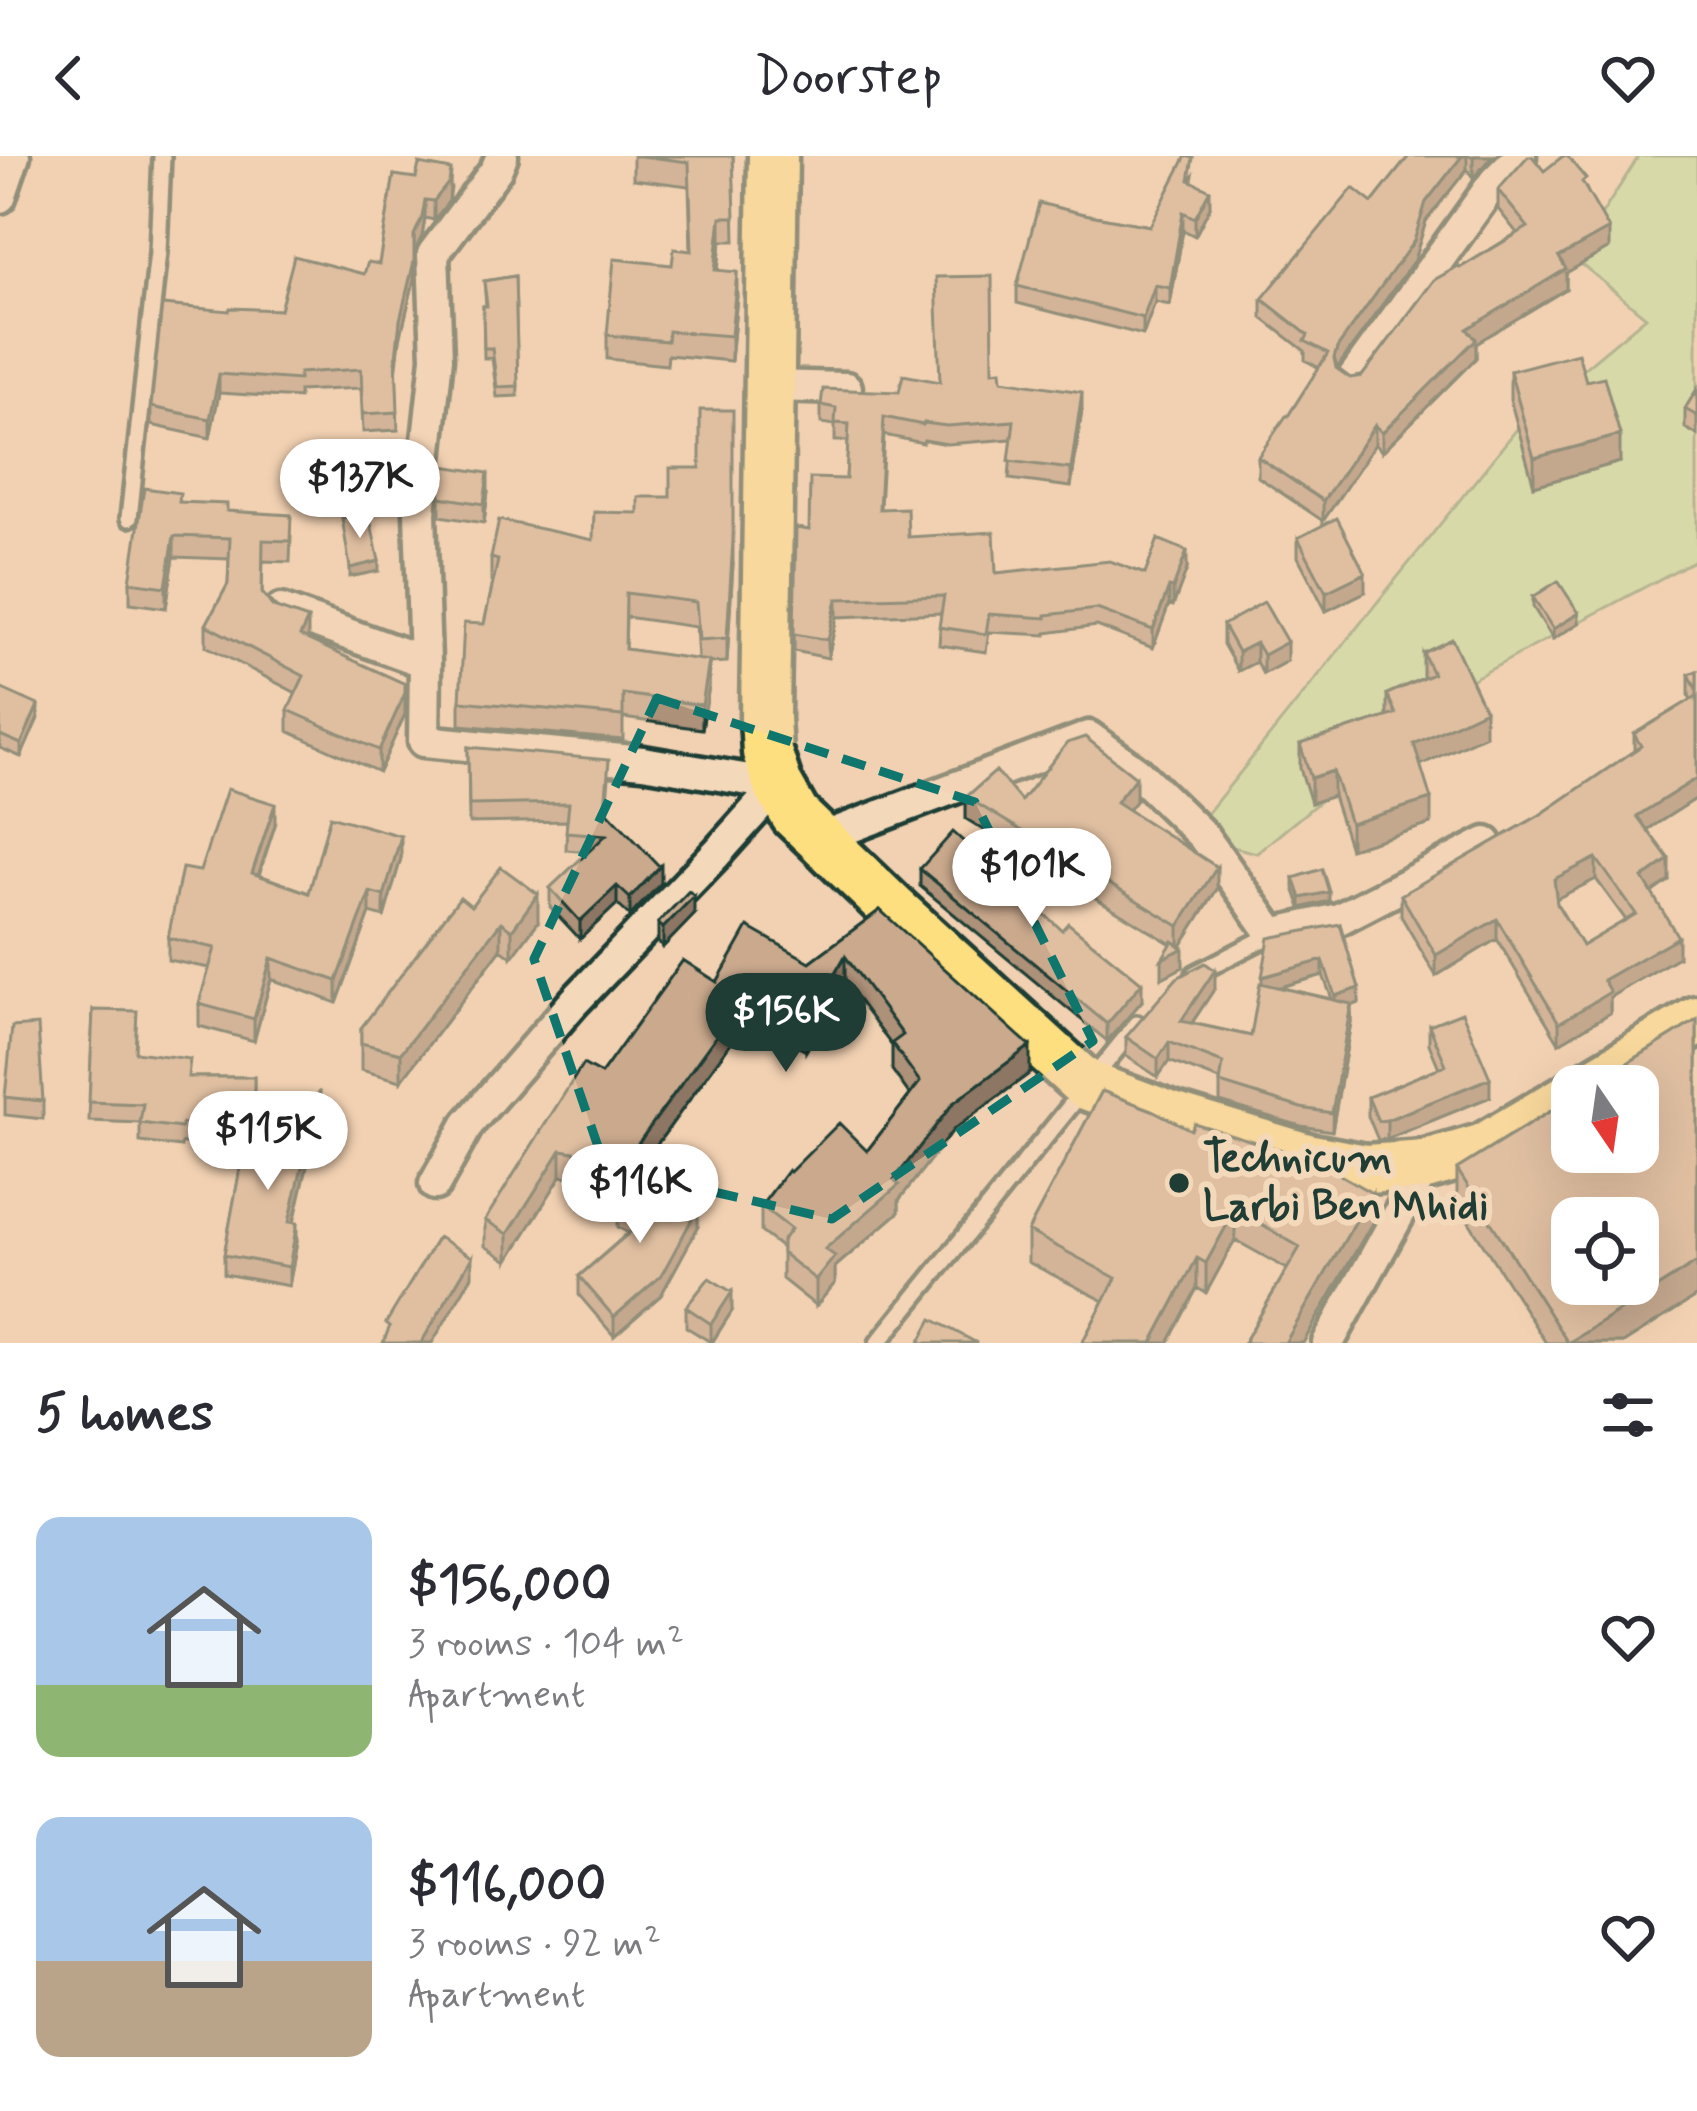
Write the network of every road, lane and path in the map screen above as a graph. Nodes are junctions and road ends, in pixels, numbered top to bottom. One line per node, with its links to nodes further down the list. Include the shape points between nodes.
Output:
1 (14, 156): 6 (street)
2 (162, 156): 10 (lane)
3 (502, 156): 12 (street, via 433,254 437,358 420,513)
4 (773, 156): 8 (main road)
5 (1520, 156): 7 (street)
6 (0, 197)
7 (1353, 378)
8 (770, 386): 9 (street); 13 (main road, via 764,718)
9 (846, 388)
10 (129, 518)
11 (281, 610): 12 (street)
12 (425, 662): 13 (street, via 424,741 643,762)
13 (778, 785): 14 (main road); 24 (street, via 468,1124)
14 (819, 839): 16 (street, via 1089,736 1203,836); 21 (main road)
15 (1486, 843): 16 (street, via 1339,919)
16 (1273, 934): 17 (lane)
17 (1190, 977)
18 (1155, 1004): 21 (lane)
19 (1697, 1021): 20 (main road)
20 (1623, 1065)
21 (1086, 1085): 23 (main road, via 1307,1158 1366,1168); 25 (lane)
22 (1551, 1108): 23 (main road, via 1484,1148)
23 (1426, 1165): 26 (street)
24 (435, 1184)
25 (878, 1343)
26 (1328, 1343)

